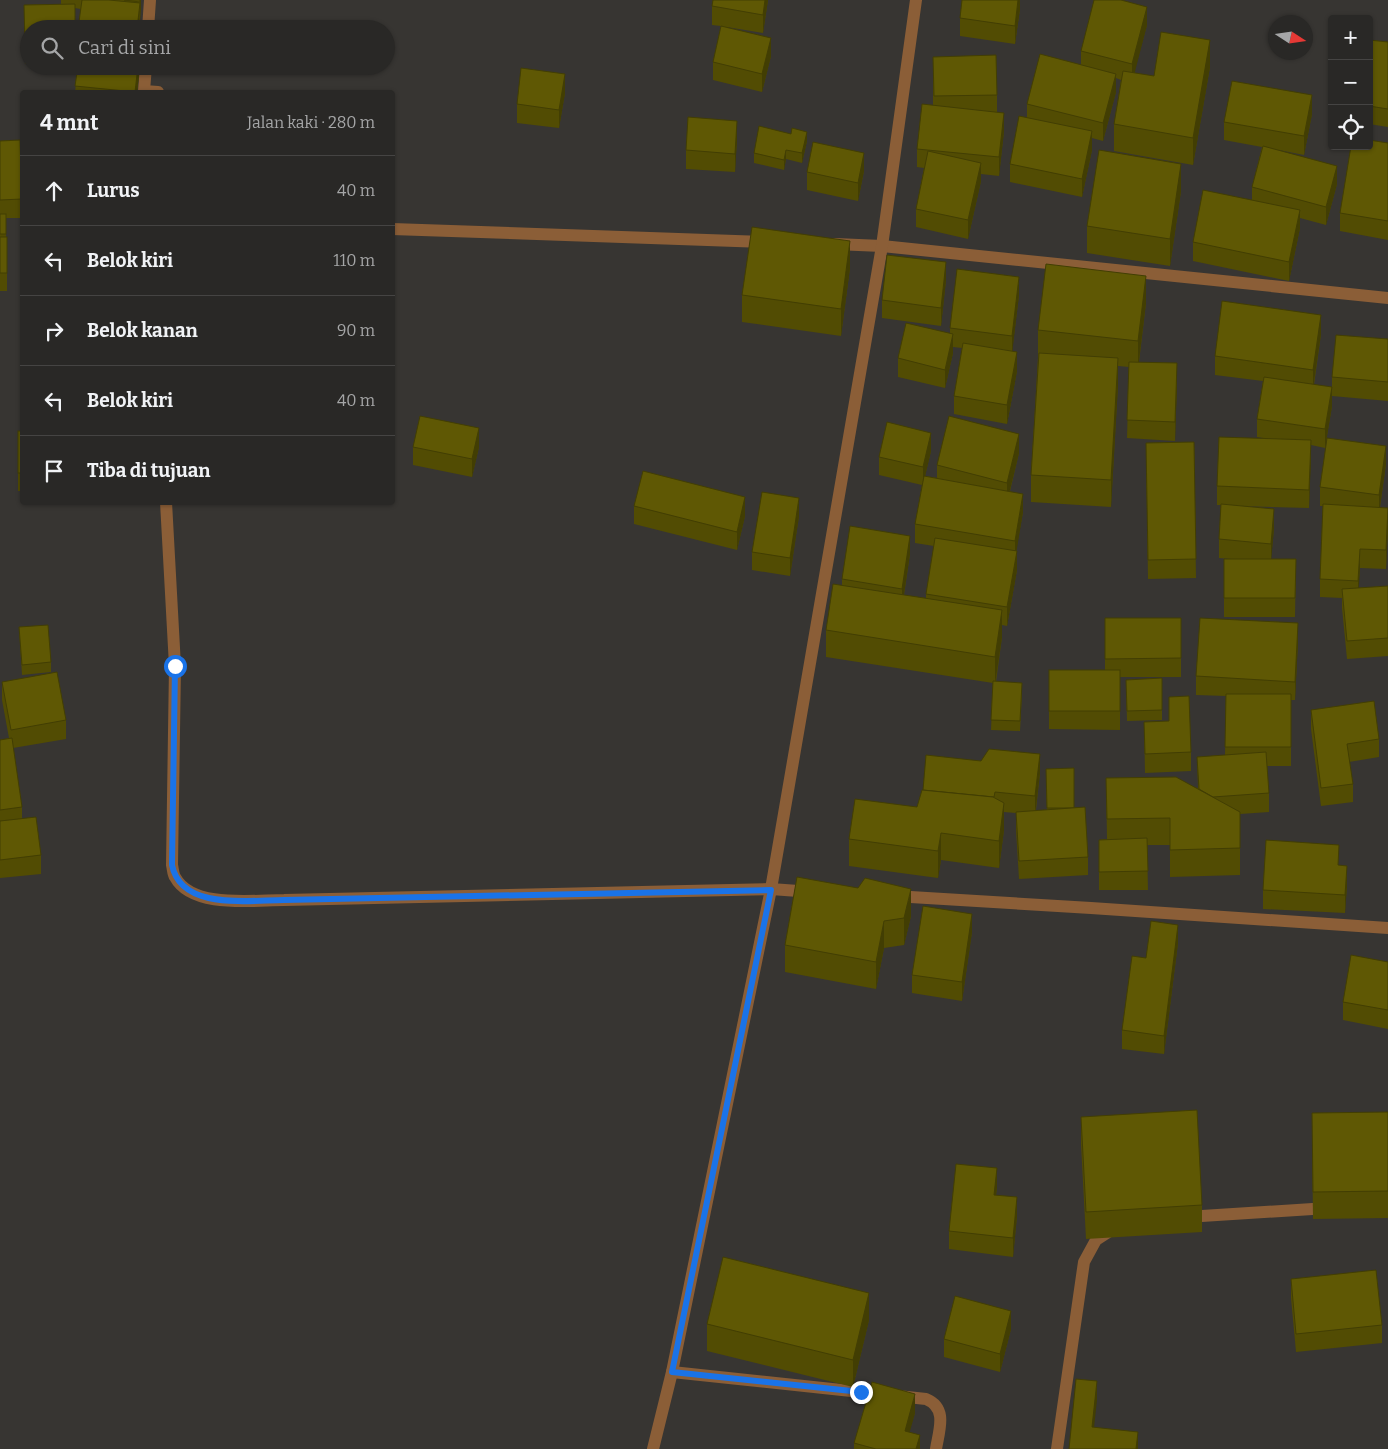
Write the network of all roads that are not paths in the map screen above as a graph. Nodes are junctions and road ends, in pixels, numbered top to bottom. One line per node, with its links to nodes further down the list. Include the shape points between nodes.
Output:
1 (150, 0): 3 (street)
2 (916, 0): 9 (street)
3 (149, 20)
4 (145, 75): 5 (street)
5 (144, 90)
6 (395, 229): 7 (street)
7 (782, 242)
8 (822, 244): 9 (street)
9 (882, 246): 10 (street); 12 (street)
10 (1388, 298)
11 (166, 505): 12 (street, via 175,666 172,865 174,876 196,895 216,900 284,900)
12 (771, 890): 13 (street); 19 (street)
13 (829, 893)
14 (878, 896): 15 (street)
15 (1388, 928)
16 (1338, 1208): 17 (street)
17 (1170, 1218)
18 (1122, 1226): 22 (street, via 1096,1240 1084,1262)
19 (672, 1372): 20 (street); 21 (street, via 926,1399 937,1406 940,1413)
20 (653, 1449)
21 (936, 1449)
22 (1057, 1449)

